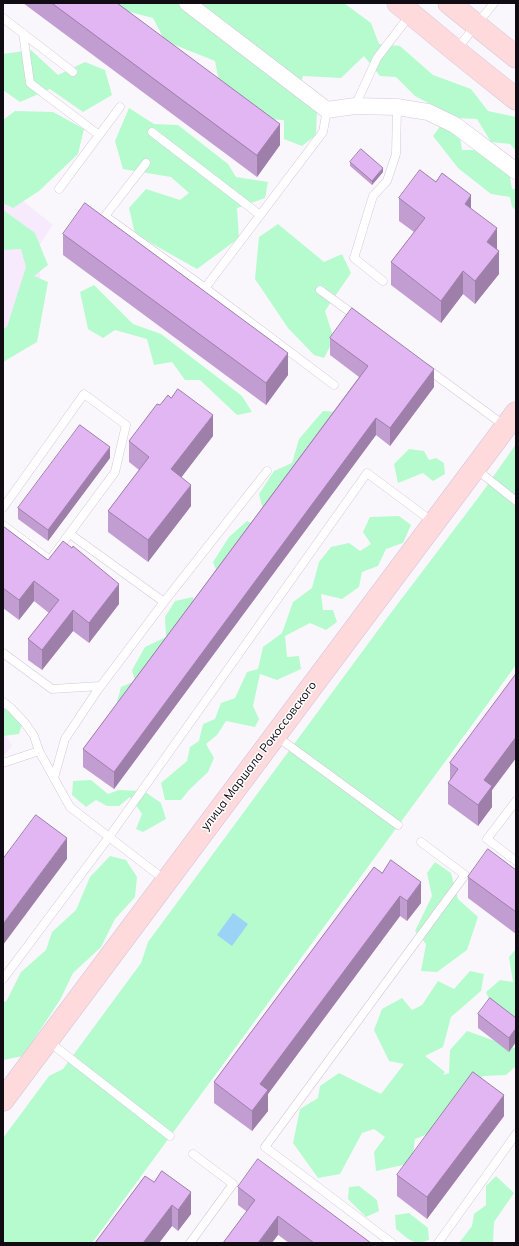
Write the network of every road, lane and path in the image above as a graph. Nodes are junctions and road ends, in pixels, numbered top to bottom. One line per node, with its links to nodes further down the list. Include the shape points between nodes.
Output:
1 (187, 3): 15 (street)
2 (449, 3): 6 (street)
3 (494, 3): 6 (lane)
4 (405, 8): 8 (street); 12 (lane, via 377,58)
5 (3, 18): 7 (lane)
6 (476, 26): 8 (lane); 9 (street)
7 (22, 33): 10 (lane); 17 (lane, via 30,83)
8 (456, 51): 11 (street)
9 (516, 57)
10 (73, 72)
11 (516, 99)
12 (355, 106): 14 (street); 15 (street)
13 (120, 107): 17 (lane)
14 (397, 107): 19 (street, via 428,112 455,125); 22 (lane, via 396,154 387,181 373,196 354,258)
15 (327, 110): 21 (lane, via 323,132)
16 (152, 132): 21 (lane)
17 (99, 135): 20 (lane)
18 (146, 163): 23 (lane, via 105,216)
19 (516, 171)
20 (59, 189)
21 (260, 215): 23 (lane)
22 (383, 281)
23 (205, 288): 27 (lane)
24 (320, 290): 25 (lane)
25 (362, 321)
26 (417, 362): 28 (lane)
27 (334, 385)
28 (511, 420): 29 (street, улица Маршала Рокоссовского)
29 (474, 468): 31 (lane); 33 (street, улица Маршала Рокоссовского)
30 (267, 471): 36 (lane)
31 (516, 501)
32 (3, 508): 35 (lane, via 84,394 126,425 115,472)
33 (434, 522): 40 (street, улица Маршала Рокоссовского); 46 (lane, via 367,473)
34 (3, 525): 35 (lane, via 50,560)
35 (70, 534): 36 (lane)
36 (164, 602): 38 (lane)
37 (3, 653): 38 (lane, via 52,689)
38 (100, 686): 43 (lane, via 65,739)
39 (3, 702): 41 (lane, via 25,723 34,736)
40 (275, 735): 45 (lane); 49 (street, улица Маршала Рокоссовского)
41 (39, 751): 42 (lane); 43 (lane)
42 (3, 763)
43 (54, 778): 46 (lane, via 70,807)
44 (516, 801): 48 (lane, via 487,839)
45 (398, 825)
46 (108, 837): 49 (lane); 50 (lane)
47 (421, 842): 57 (lane, via 466,875 265,1147)
48 (516, 861)
49 (166, 881): 51 (street, улица Маршала Рокоссовского)
50 (3, 979)
51 (47, 1040): 52 (street, улица Маршала Рокоссовского); 54 (lane)
52 (3, 1100)
53 (516, 1134): 58 (lane)
54 (170, 1136)
55 (193, 1154): 56 (lane, via 233,1184)
56 (190, 1243)
57 (392, 1243)
58 (438, 1243)

